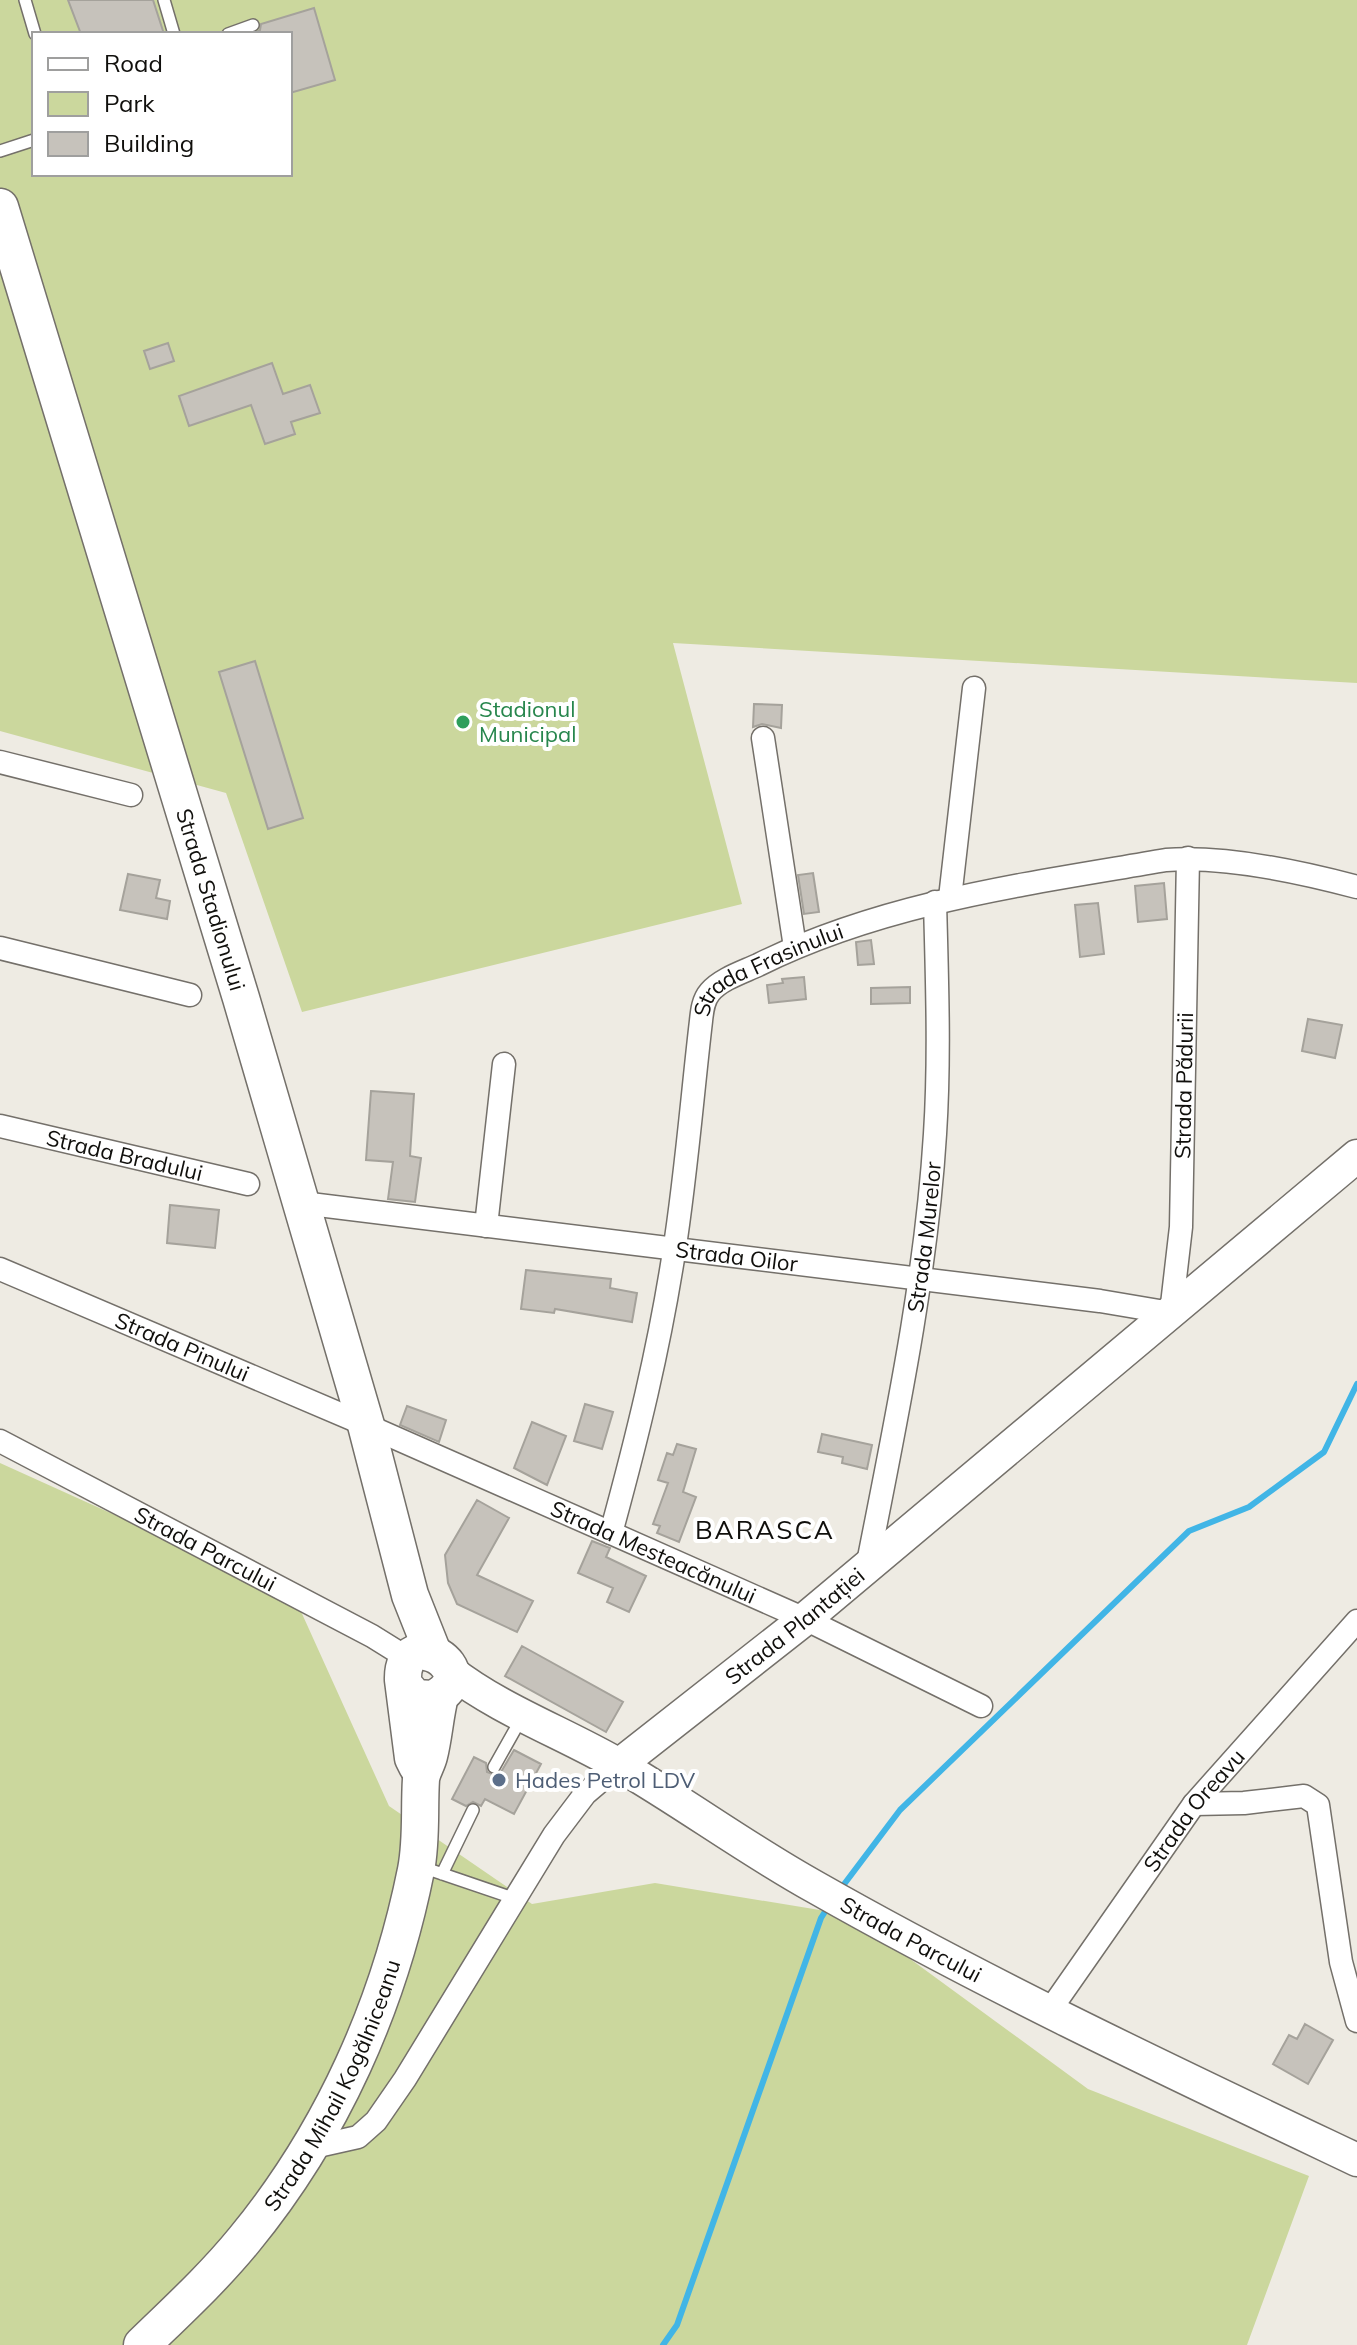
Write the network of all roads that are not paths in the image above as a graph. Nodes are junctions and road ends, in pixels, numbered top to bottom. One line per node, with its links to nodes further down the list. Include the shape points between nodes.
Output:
1 (25, 0): 4 (lane)
2 (164, 0): 5 (lane)
3 (253, 25): 6 (lane)
4 (34, 32)
5 (173, 32)
6 (234, 32)
7 (32, 141): 8 (lane)
8 (0, 151)
9 (0, 207): 24 (main road, Strada Stadionului)
10 (974, 688): 16 (street, Strada Murelor)
11 (763, 738): 17 (street)
12 (0, 762): 13 (street)
13 (131, 795)
14 (1188, 858): 15 (street, Strada Frasinului); 16 (street, Strada Frasinului); 29 (street, Strada Pădurii, via 1181,1227)
15 (1357, 887)
16 (942, 900): 17 (street, Strada Frasinului); 28 (street, Strada Murelor, via 938,1093)
17 (795, 947): 26 (street, Strada Frasinului, via 726,980 706,999)
18 (0, 948): 19 (street)
19 (190, 995)
20 (504, 1064): 25 (street)
21 (0, 1126): 23 (street, Strada Bradului)
22 (1357, 1156): 29 (main road, Strada Plantației)
23 (248, 1184)
24 (302, 1203): 25 (street, Strada Oilor); 30 (main road, Strada Stadionului)
25 (486, 1226): 26 (street, Strada Oilor)
26 (675, 1250): 28 (street, Strada Oilor); 32 (street, Strada Frasinului, via 644,1413)
27 (0, 1269): 30 (street, Strada Pinului)
28 (920, 1280): 29 (street, Strada Oilor); 33 (street, Strada Murelor)
29 (1171, 1313): 33 (main road, Strada Plantației)
30 (366, 1425): 32 (street, Strada Mesteacănului); 36 (main road, Strada Stadionului)
31 (0, 1441): 36 (street, Strada Parcului, via 372,1636)
32 (611, 1533): 34 (street, Strada Mesteacănului)
33 (867, 1568): 34 (main road, Strada Plantației)
34 (805, 1619): 37 (street, Strada Mesteacănului); 39 (main road, Strada Plantației)
35 (1357, 1621): 41 (street, Strada Oreavu)
36 (434, 1676): 38 (main road, Strada Parcului); 43 (main road, Strada Mihail Kogălniceanu, via 429,1757 421,1775)
37 (981, 1706)
38 (523, 1714): 39 (main road, Strada Parcului); 40 (lane)
39 (619, 1765): 44 (street, Strada Plantației, via 585,1794); 45 (main road, Strada Parcului, via 813,1886)
40 (494, 1767)
41 (1194, 1804): 45 (street, Strada Oreavu); 46 (street, via 1304,1796 1318,1805 1341,1962)
42 (473, 1810): 43 (lane)
43 (430, 1870): 44 (lane); 47 (main road, Strada Mihail Kogălniceanu, via 342,2088)
44 (513, 1898): 47 (street, Strada Plantației, via 376,2121 358,2137)
45 (1048, 2013): 48 (main road, Strada Parcului)
46 (1357, 2021)
47 (309, 2148): 49 (main road, Strada Mihail Kogălniceanu, via 243,2242)
48 (1357, 2160)
49 (142, 2345)

